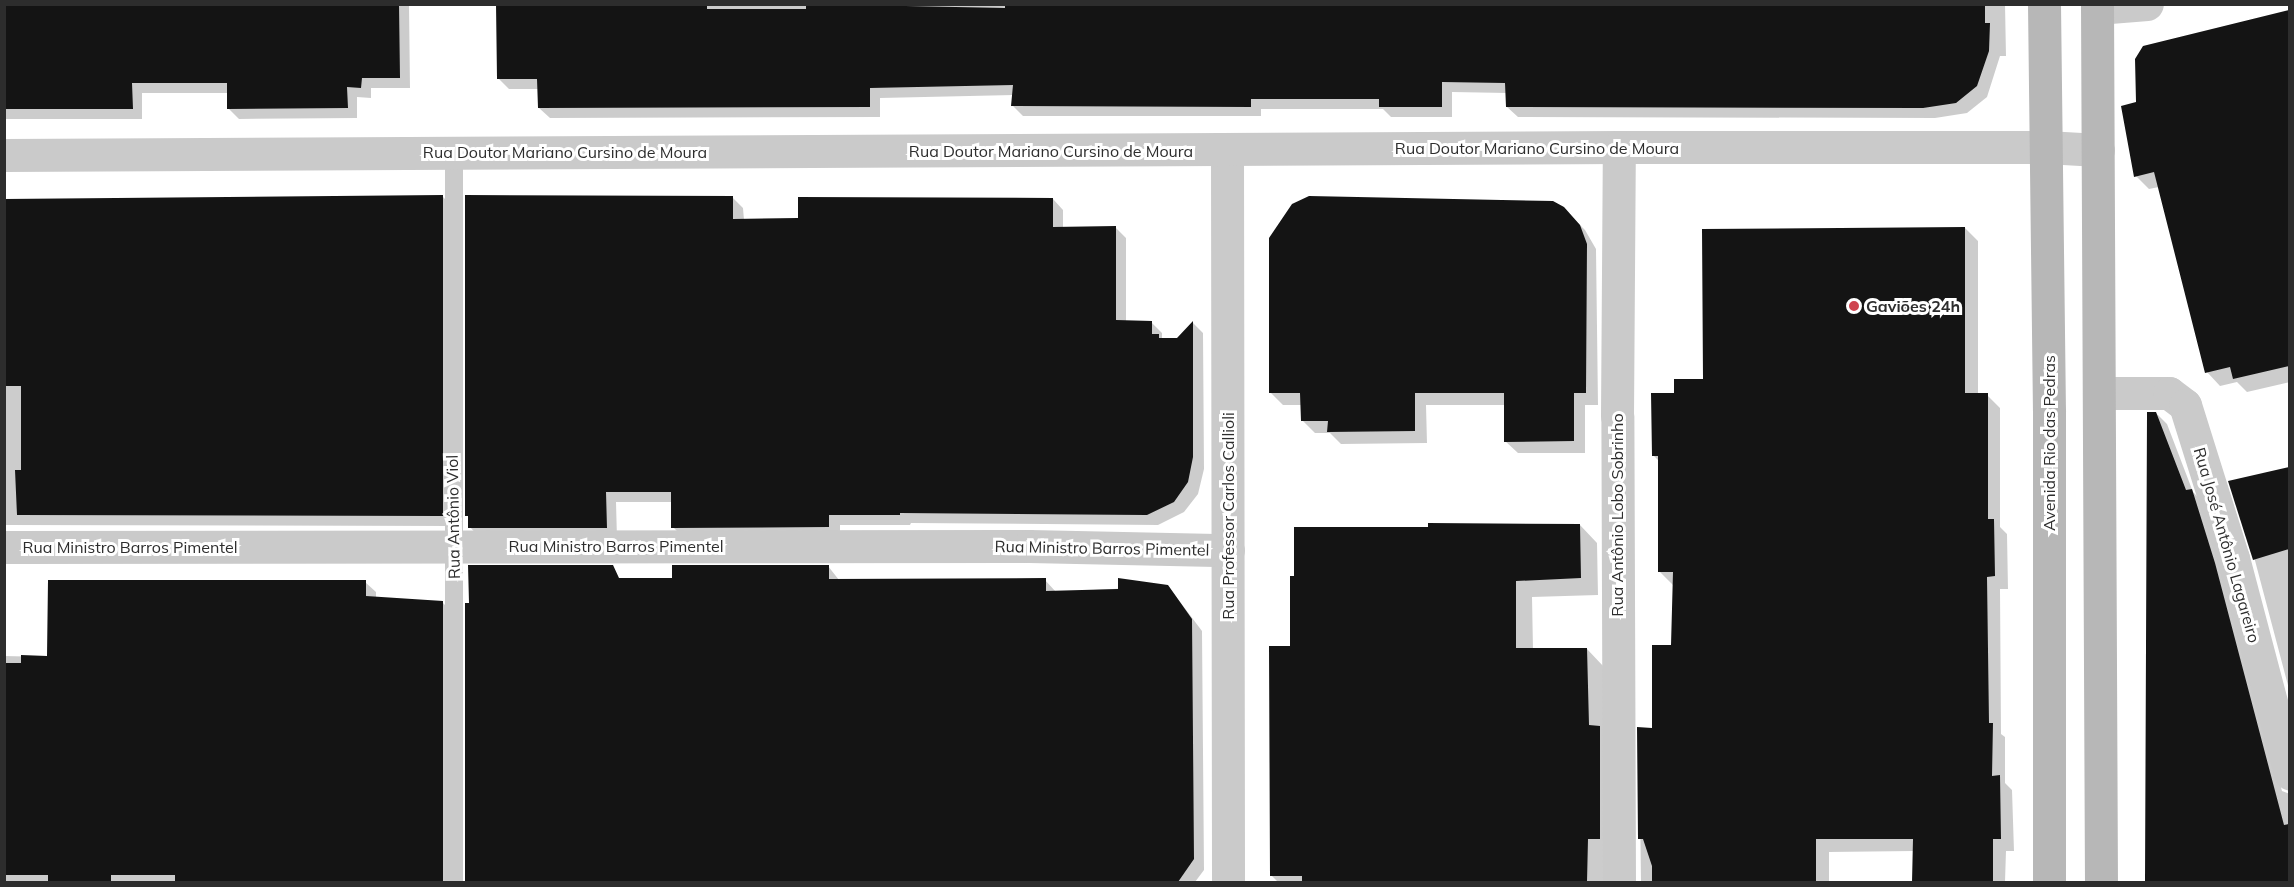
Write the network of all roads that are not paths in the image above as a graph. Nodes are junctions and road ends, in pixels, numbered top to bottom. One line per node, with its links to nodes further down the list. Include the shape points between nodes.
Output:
1 (2044, 4): 5 (main road, Avenida Rio das Pedras)
2 (2147, 4): 3 (street)
3 (2090, 6): 7 (main road)
4 (1619, 147): 5 (street, Rua Doutor Mariano Cursino de Moura); 6 (street, Rua Doutor Mariano Cursino de Moura); 17 (street, Rua Antônio Lobo Sobrinho)
5 (2046, 147): 7 (street, Rua Doutor Mariano Cursino de Moura); 18 (main road, Avenida Rio das Pedras)
6 (1227, 150): 8 (street, Rua Doutor Mariano Cursino de Moura); 13 (street, Rua Professor Carlos Callioli)
7 (2098, 150): 10 (main road)
8 (454, 152): 9 (street, Rua Doutor Mariano Cursino de Moura); 12 (lane, Rua Antônio Viol)
9 (4, 155)
10 (2099, 393): 14 (street, Rua José Antônio Lagareiro, via 2169,393 2185,405 2233,558); 19 (main road)
11 (4, 547): 12 (street, Rua Ministro Barros Pimentel)
12 (454, 547): 13 (street, Rua Ministro Barros Pimentel); 15 (lane, Rua Antônio Viol)
13 (1228, 549): 16 (street, Rua Professor Carlos Callioli)
14 (2289, 774)
15 (453, 882)
16 (1228, 882)
17 (1619, 882)
18 (2049, 882)
19 (2101, 882)

